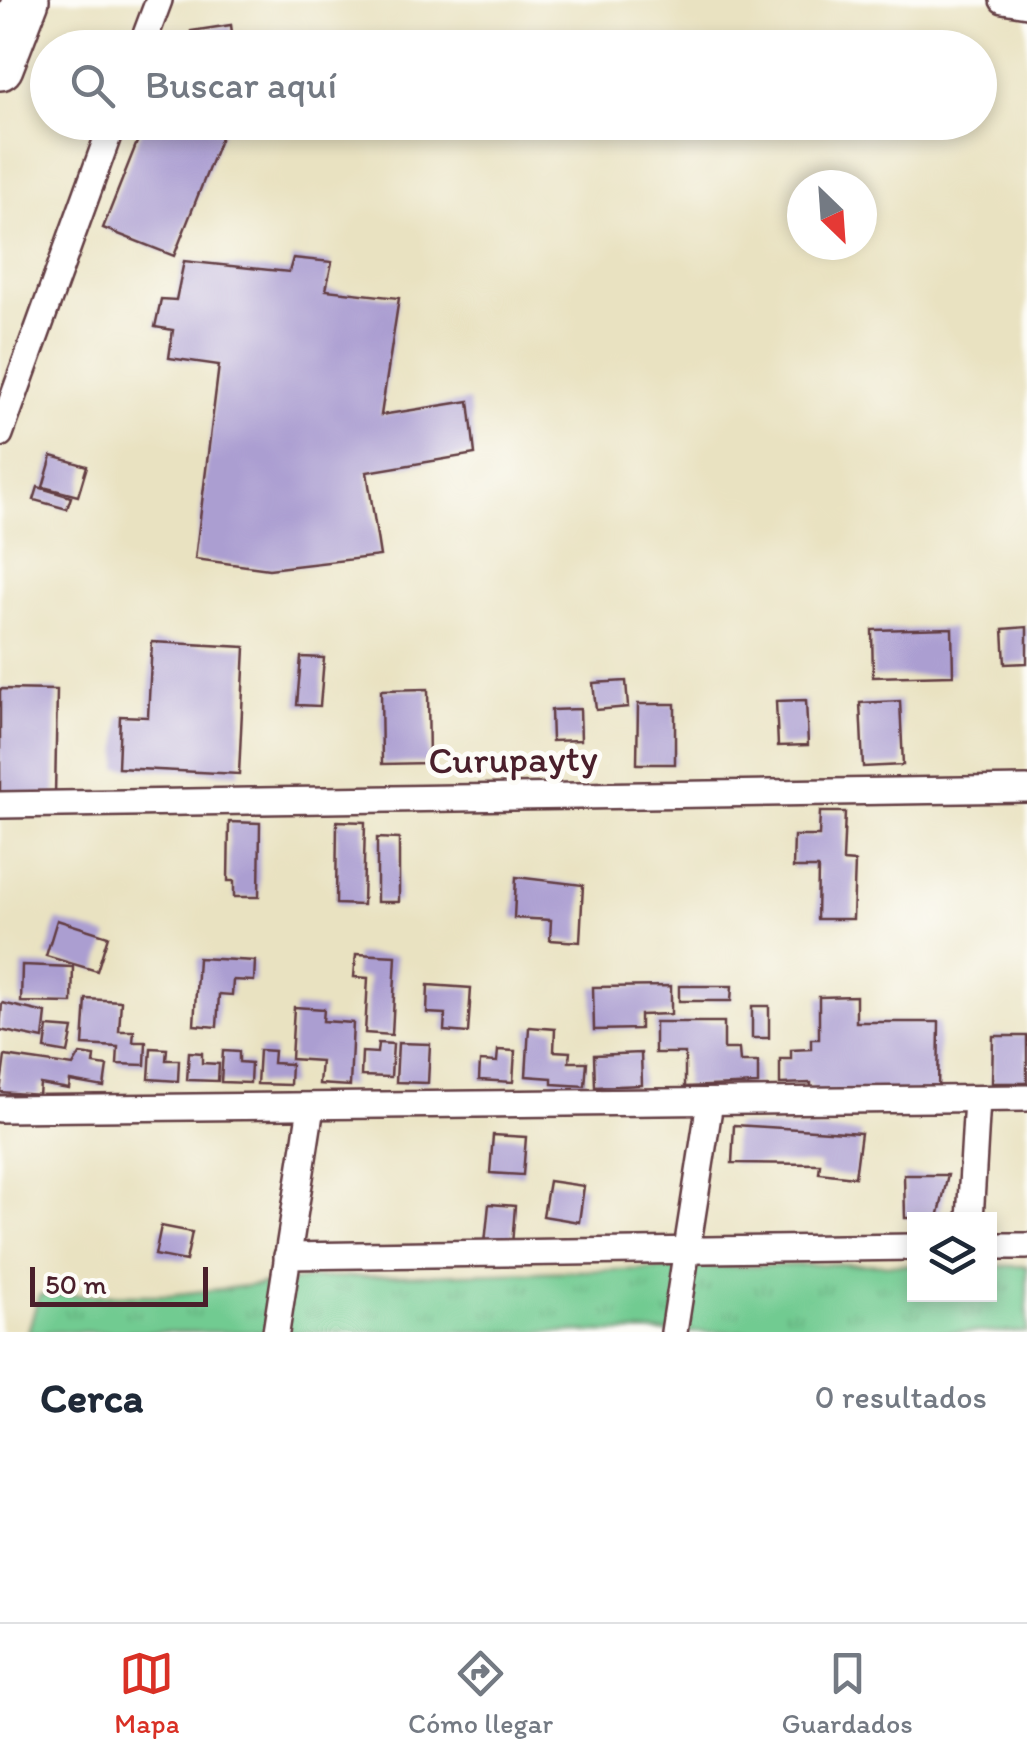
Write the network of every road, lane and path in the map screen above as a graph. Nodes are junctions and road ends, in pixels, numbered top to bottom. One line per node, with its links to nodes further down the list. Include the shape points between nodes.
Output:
1 (26, 0): 6 (highway)
2 (158, 0): 5 (street)
3 (1003, 0): 4 (street)
4 (1027, 4)
5 (147, 30)
6 (0, 68)
7 (106, 140): 8 (street)
8 (7, 388): 9 (street)
9 (0, 434)
10 (1027, 789): 11 (street, Curupayty)
11 (0, 804)
12 (1027, 1098): 13 (street)
13 (977, 1099): 14 (street); 17 (street)
14 (710, 1102): 15 (street); 21 (street)
15 (310, 1107): 16 (street); 22 (street)
16 (0, 1109)
17 (970, 1212)
18 (997, 1246): 19 (street)
19 (1027, 1246)
20 (907, 1247): 21 (street)
21 (687, 1251): 22 (street); 24 (street)
22 (288, 1256): 23 (street)
23 (276, 1332)
24 (674, 1332)

